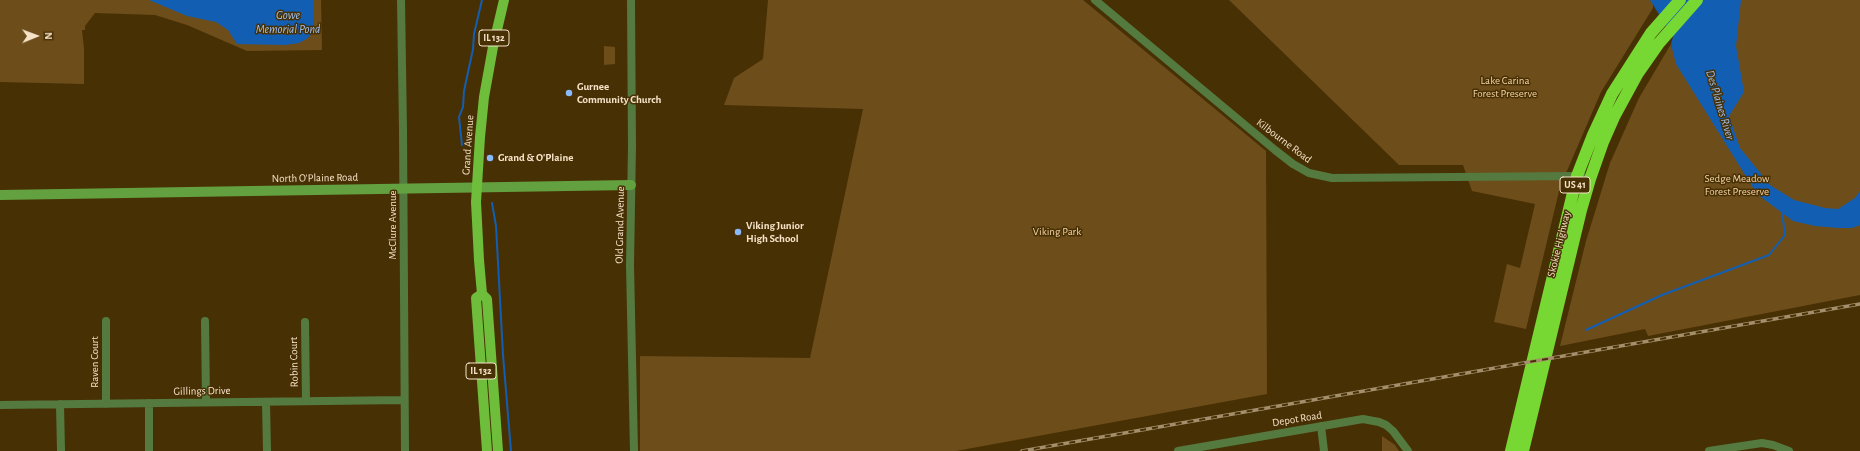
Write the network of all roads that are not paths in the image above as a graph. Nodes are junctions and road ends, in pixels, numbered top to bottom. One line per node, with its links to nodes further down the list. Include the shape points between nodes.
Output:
1 (401, 0): 11 (street, McClure Avenue)
2 (504, 0): 10 (main road, Grand Avenue / IL 132, via 484,97)
3 (631, 0): 9 (street, Old Grand Avenue)
4 (1095, 0): 7 (street, Kilbourne Road, via 1275,150 1309,173 1332,178)
5 (1680, 0): 7 (highway, Skokie Highway / US 41, via 1651,33 1612,94)
6 (1697, 0): 8 (highway, Skokie Highway / US 41, via 1659,43 1638,73 1617,112)
7 (1577, 176): 8 (street, Kilbourne Road); 37 (highway, Skokie Highway / US 41)
8 (1590, 179): 38 (highway, Skokie Highway / US 41)
9 (631, 185): 10 (street, North O'Plaine Road); 33 (street, Old Grand Avenue)
10 (477, 187): 11 (street, North O'Plaine Road); 13 (main road, Grand Avenue / IL 132)
11 (404, 188): 12 (street, North O'Plaine Road); 17 (street, McClure Avenue)
12 (0, 195)
13 (482, 294): 31 (main road, Grand Avenue / IL 132, via 476,298); 32 (main road, Grand Avenue / IL 132, via 487,299)
14 (106, 321): 23 (street, Raven Court)
15 (205, 321): 19 (street)
16 (305, 322): 18 (street, Robin Court)
17 (404, 400): 18 (street, Gillings Drive); 30 (street, McClure Avenue)
18 (306, 401): 20 (street, Gillings Drive)
19 (206, 402): 20 (street, Gillings Drive); 21 (street, Gillings Drive)
20 (266, 402): 29 (street)
21 (149, 403): 23 (street, Gillings Drive); 28 (street)
22 (60, 404): 23 (street, Gillings Drive); 24 (street, Gillings Drive); 27 (street)
23 (106, 404)
24 (0, 405)
25 (1321, 426): 34 (street, Depot Road); 35 (street); 36 (street, Depot Road, via 1363,419 1380,422 1393,431)
26 (1762, 447): 39 (street); 40 (street, via 1773,445)
27 (61, 451)
28 (149, 451)
29 (267, 451)
30 (405, 451)
31 (487, 451)
32 (498, 451)
33 (634, 451)
34 (1178, 451)
35 (1324, 451)
36 (1408, 451)
37 (1511, 451)
38 (1524, 451)
39 (1709, 451)
40 (1789, 451)

